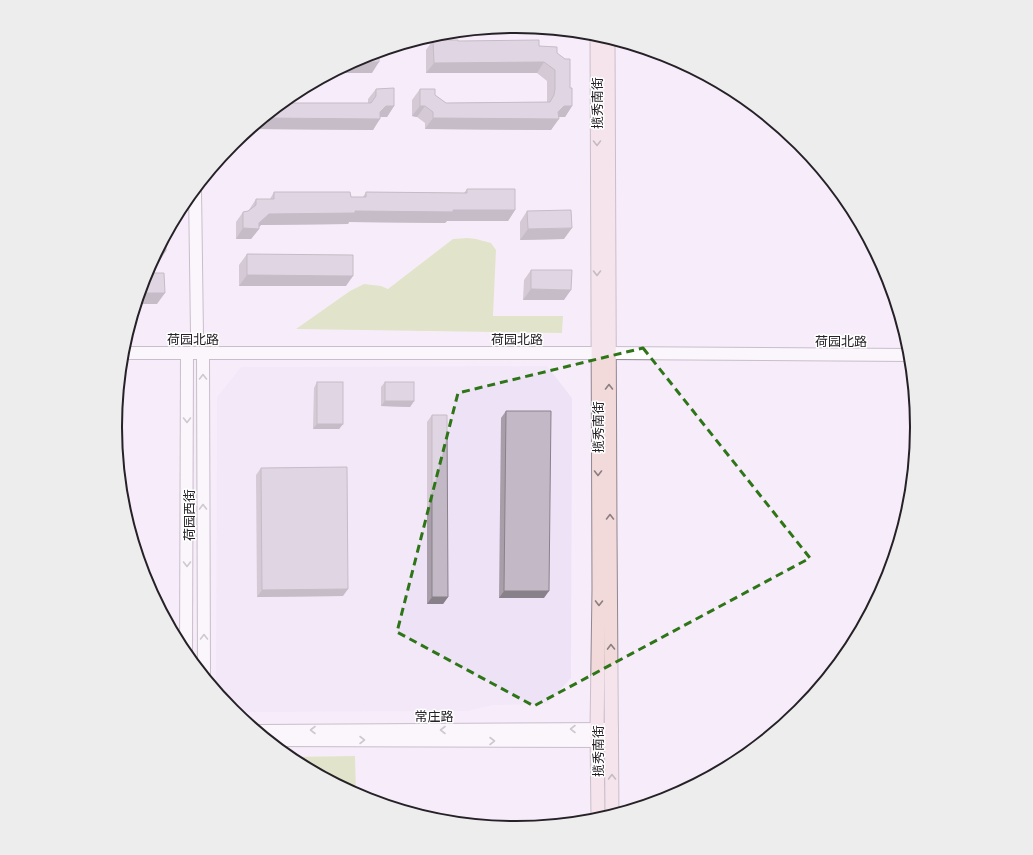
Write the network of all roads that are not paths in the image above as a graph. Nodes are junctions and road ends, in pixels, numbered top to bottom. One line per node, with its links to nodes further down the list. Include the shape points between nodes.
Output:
1 (597, 42): 5 (main road, 揽秀南街, one-way to 5)
2 (608, 44): 5 (main road, 揽秀南街)
3 (195, 199): 4 (street)
4 (196, 335)
5 (603, 353): 8 (street, 荷园北路); 9 (street, 荷园北路); 13 (main road, 揽秀南街, one-way to 13); 14 (main road, 揽秀南街, one-way to 5, via 610,532)
6 (129, 354): 7 (street, 荷园北路)
7 (187, 354): 8 (street, 荷园北路); 10 (street, 荷园西街, one-way to 10)
8 (203, 354): 11 (street, 荷园西街, one-way to 8)
9 (904, 355)
10 (186, 644)
11 (204, 668)
12 (265, 731): 13 (street, 常庄路, one-way to 12)
13 (597, 735): 14 (street, 常庄路); 15 (street, 常庄路, one-way to 13); 17 (main road, 揽秀南街)
14 (612, 735): 16 (main road, 揽秀南街, one-way to 14)
15 (276, 740)
16 (612, 810)
17 (598, 813)

